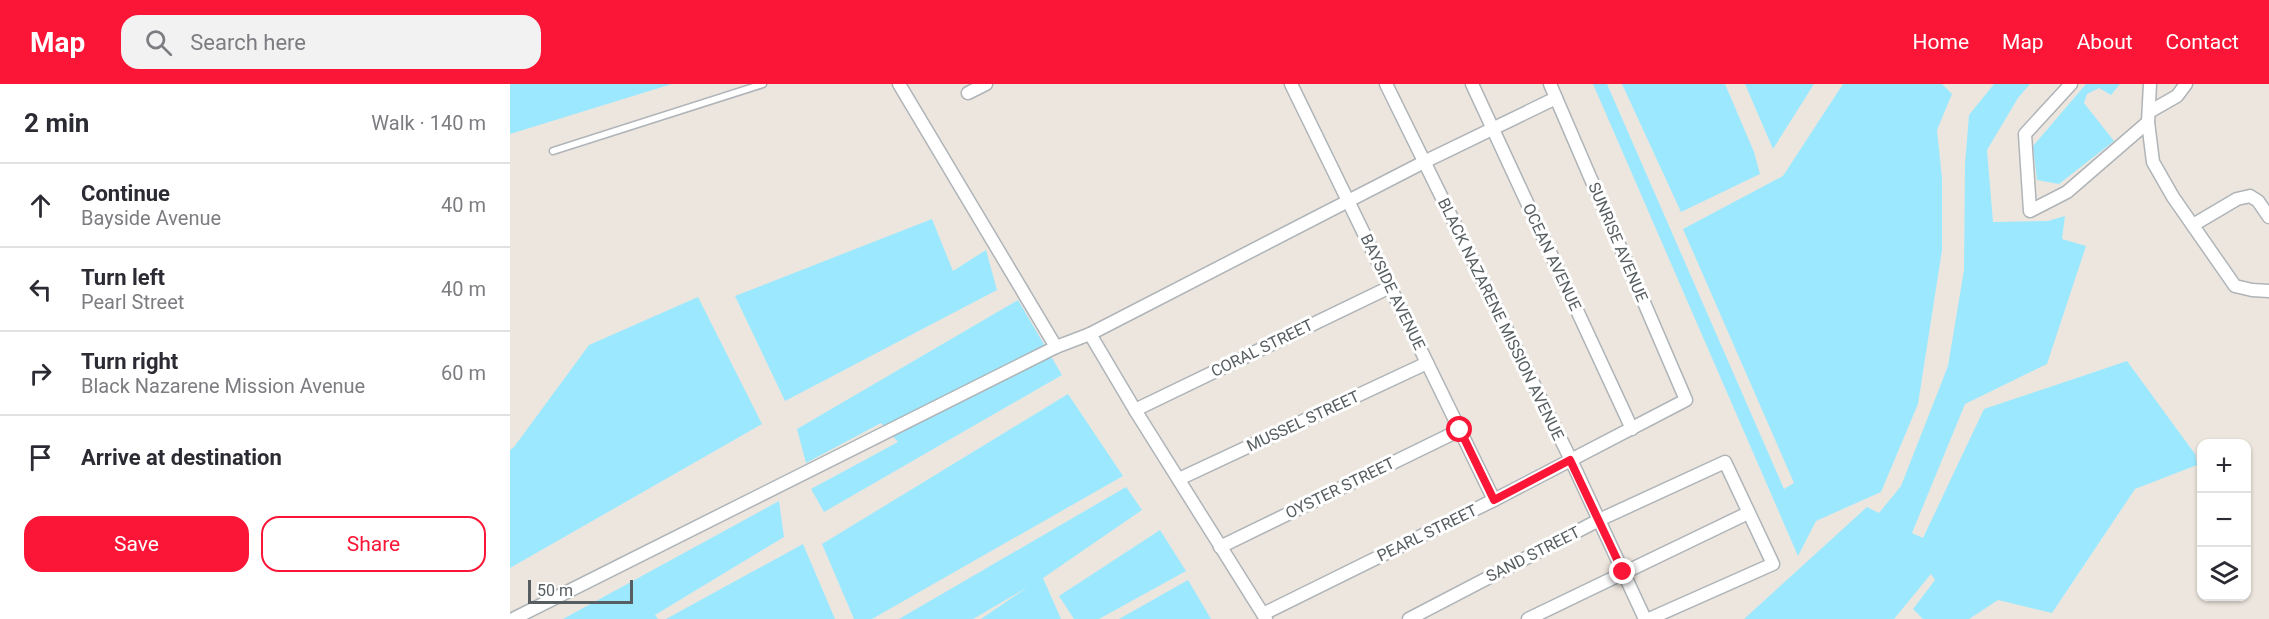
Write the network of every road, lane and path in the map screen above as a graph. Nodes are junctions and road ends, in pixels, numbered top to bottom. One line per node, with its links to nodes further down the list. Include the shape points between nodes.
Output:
1 (763, 84): 15 (lane)
2 (899, 84): 23 (street)
3 (986, 84): 11 (street)
4 (1291, 84): 17 (street, BAYSIDE AVENUE)
5 (1386, 84): 16 (street, BLACK NAZARENE MISSION AVENUE)
6 (1472, 84): 14 (street, OCEAN AVENUE)
7 (1550, 84): 12 (street, SUNRISE AVENUE)
8 (2071, 84): 13 (street, via 2025,134 2030,211 2067,192)
9 (2150, 84): 13 (street)
10 (2186, 84): 13 (street)
11 (968, 93)
12 (1556, 98): 14 (street); 25 (street, SUNRISE AVENUE)
13 (2149, 117): 19 (street, via 2154,162)
14 (1492, 129): 16 (street); 27 (street, OCEAN AVENUE)
15 (554, 151)
16 (1424, 162): 17 (street); 29 (street, BLACK NAZARENE MISSION AVENUE)
17 (1349, 202): 20 (street, BAYSIDE AVENUE); 22 (street)
18 (2269, 217): 19 (street, via 2250,196 2237,199)
19 (2193, 225): 21 (street, via 2235,286)
20 (1390, 287): 24 (street, BAYSIDE AVENUE); 26 (street, CORAL STREET)
21 (2269, 291)
22 (1090, 334): 23 (street); 26 (street)
23 (1056, 347): 37 (street)
24 (1427, 363): 28 (street, BAYSIDE AVENUE); 30 (street, MUSSEL STREET)
25 (1686, 400): 27 (street, PEARL STREET)
26 (1135, 410): 30 (street)
27 (1632, 429): 29 (street, PEARL STREET)
28 (1460, 430): 31 (street, BAYSIDE AVENUE); 34 (street, OYSTER STREET)
29 (1570, 460): 31 (street, PEARL STREET); 33 (street, BLACK NAZARENE MISSION AVENUE)
30 (1179, 479): 34 (street)
31 (1494, 500): 36 (street, PEARL STREET)
32 (1748, 513): 33 (street, SAND STREET, via 1725,462); 35 (street); 41 (street, via 1773,564)
33 (1599, 520): 35 (street, BLACK NAZARENE MISSION AVENUE); 38 (street, SAND STREET)
34 (1220, 547): 36 (street)
35 (1623, 572): 39 (street); 40 (street, BLACK NAZARENE MISSION AVENUE)
36 (1265, 617)
37 (513, 619)
38 (1409, 619)
39 (1528, 619)
40 (1645, 619)
41 (1649, 619)

